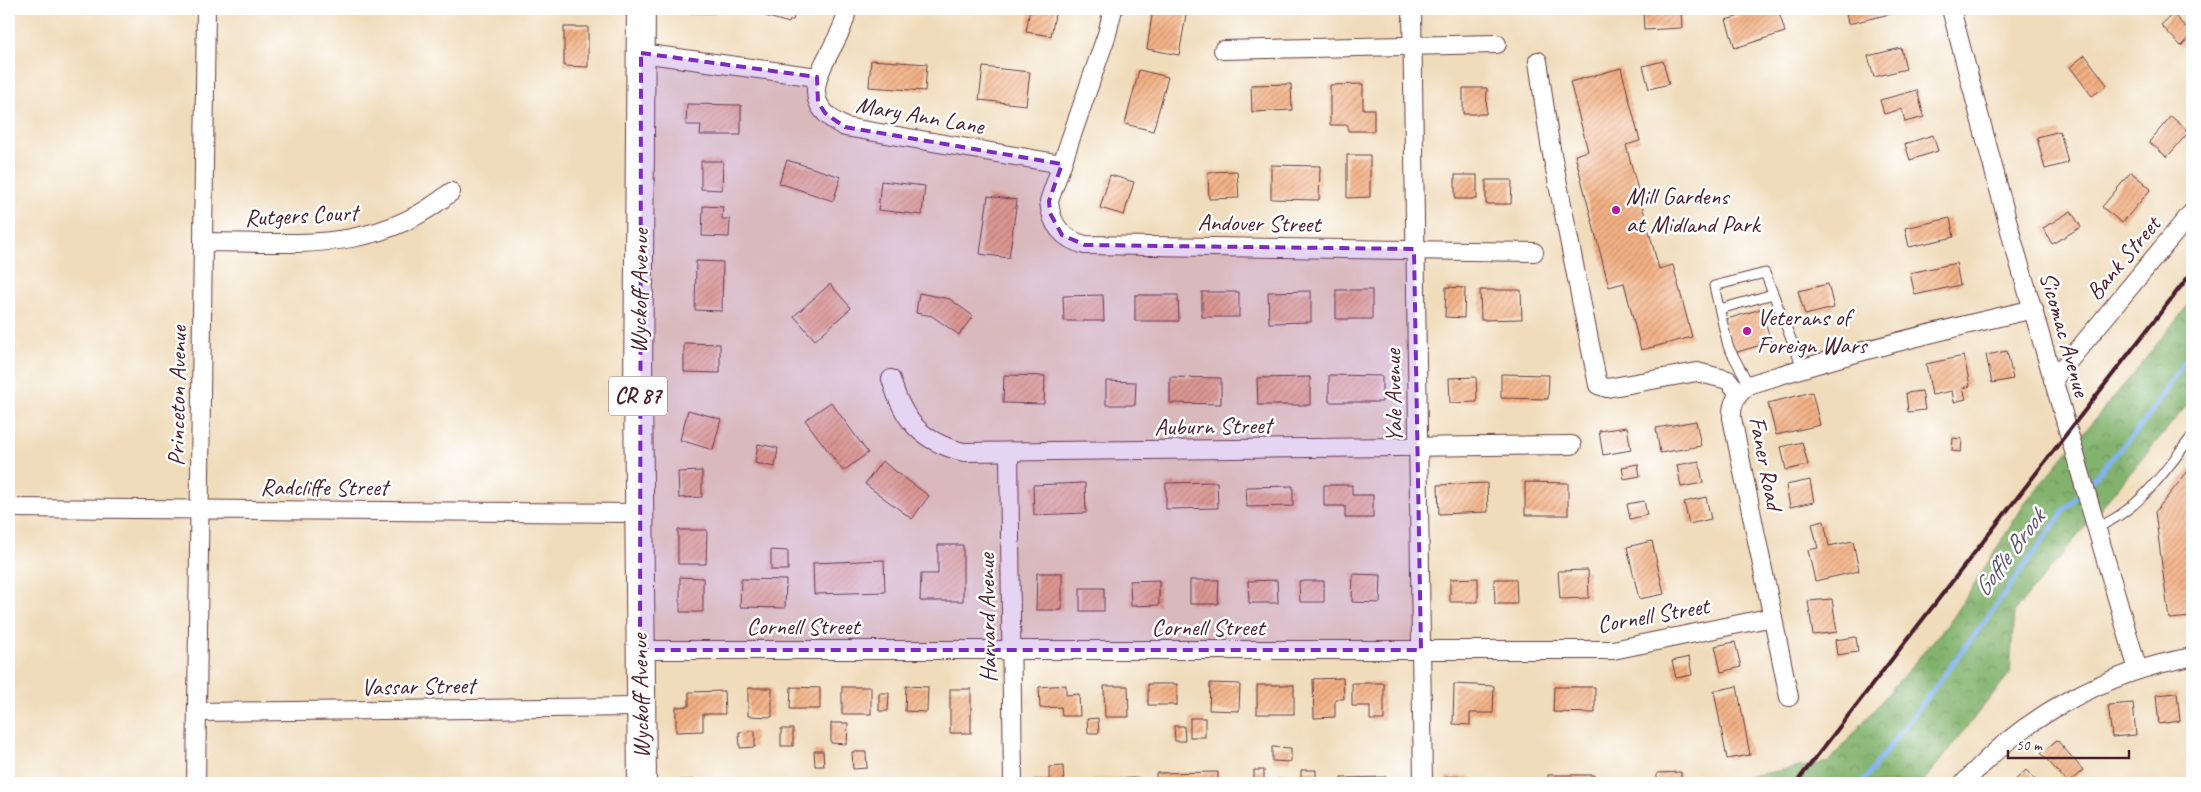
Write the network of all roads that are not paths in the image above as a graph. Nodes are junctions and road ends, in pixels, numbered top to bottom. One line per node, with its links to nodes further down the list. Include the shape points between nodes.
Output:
1 (206, 9): 16 (street, Princeton Avenue)
2 (641, 9): 10 (main road, Wyckoff Avenue / CR 87)
3 (847, 9): 12 (street, via 841,34)
4 (1113, 9): 13 (street)
5 (1412, 9): 8 (street, Yale Avenue)
6 (1951, 9): 21 (street, Sicomac Avenue)
7 (1496, 44): 8 (street)
8 (1410, 46): 9 (street); 17 (street, Yale Avenue)
9 (1223, 50)
10 (641, 53): 12 (street); 32 (main road, Wyckoff Avenue / CR 87)
11 (1538, 61): 25 (street, via 1550,144 1598,385 1607,388 1697,372 1728,380)
12 (817, 77): 13 (street, Mary Ann Lane, via 815,89 824,114 844,127)
13 (1062, 164): 17 (street, Andover Street, via 1049,201 1050,213 1062,235 1085,245)
14 (451, 192): 16 (street, Rutgers Court, via 413,219 361,238 333,242)
15 (2192, 212): 24 (street, Bank Street)
16 (203, 242): 31 (street, Princeton Avenue)
17 (1414, 249): 18 (street, Andover Street); 28 (street, Yale Avenue)
18 (1534, 252)
19 (1773, 294): 20 (lane); 20 (lane, via 1765,273 1714,286); 22 (lane)
20 (1720, 309): 25 (lane, via 1728,346)
21 (2034, 309): 22 (street, Faner Road, via 1894,341); 24 (street, Sicomac Avenue)
22 (1802, 368): 25 (street, Faner Road)
23 (891, 379): 29 (street, Auburn Street, via 897,401 906,416 930,439 964,452)
24 (2053, 380): 33 (street, Sicomac Avenue)
25 (1744, 389): 34 (street, Faner Road, via 1734,400 1732,418)
26 (2192, 436): 33 (lane, via 2129,511)
27 (1572, 445): 28 (street, Auburn Street)
28 (1417, 447): 29 (street, Auburn Street); 37 (street, Yale Avenue)
29 (1009, 453): 36 (street, Harvard Avenue)
30 (9, 508): 31 (street, Radcliffe Street)
31 (200, 510): 32 (street, Radcliffe Street); 42 (street, Princeton Avenue)
32 (639, 513): 35 (main road, Wyckoff Avenue / CR 87)
33 (2096, 528): 39 (street, Sicomac Avenue)
34 (1773, 617): 37 (street, Cornell Street, via 1613,650); 40 (street, Faner Road)
35 (640, 650): 36 (street, Cornell Street); 41 (main road, Wyckoff Avenue / CR 87)
36 (1011, 650): 37 (street, Cornell Street); 45 (street, Harvard Avenue)
37 (1421, 650): 46 (street, Yale Avenue)
38 (2192, 657): 39 (street)
39 (2138, 670): 47 (street, via 2102,684 2034,721)
40 (1789, 697)
41 (640, 707): 42 (street, Vassar Street); 44 (main road, Wyckoff Avenue / CR 87)
42 (197, 712): 43 (street, Princeton Avenue)
43 (196, 783)
44 (642, 783)
45 (1013, 783)
46 (1424, 783)
47 (1964, 783)

